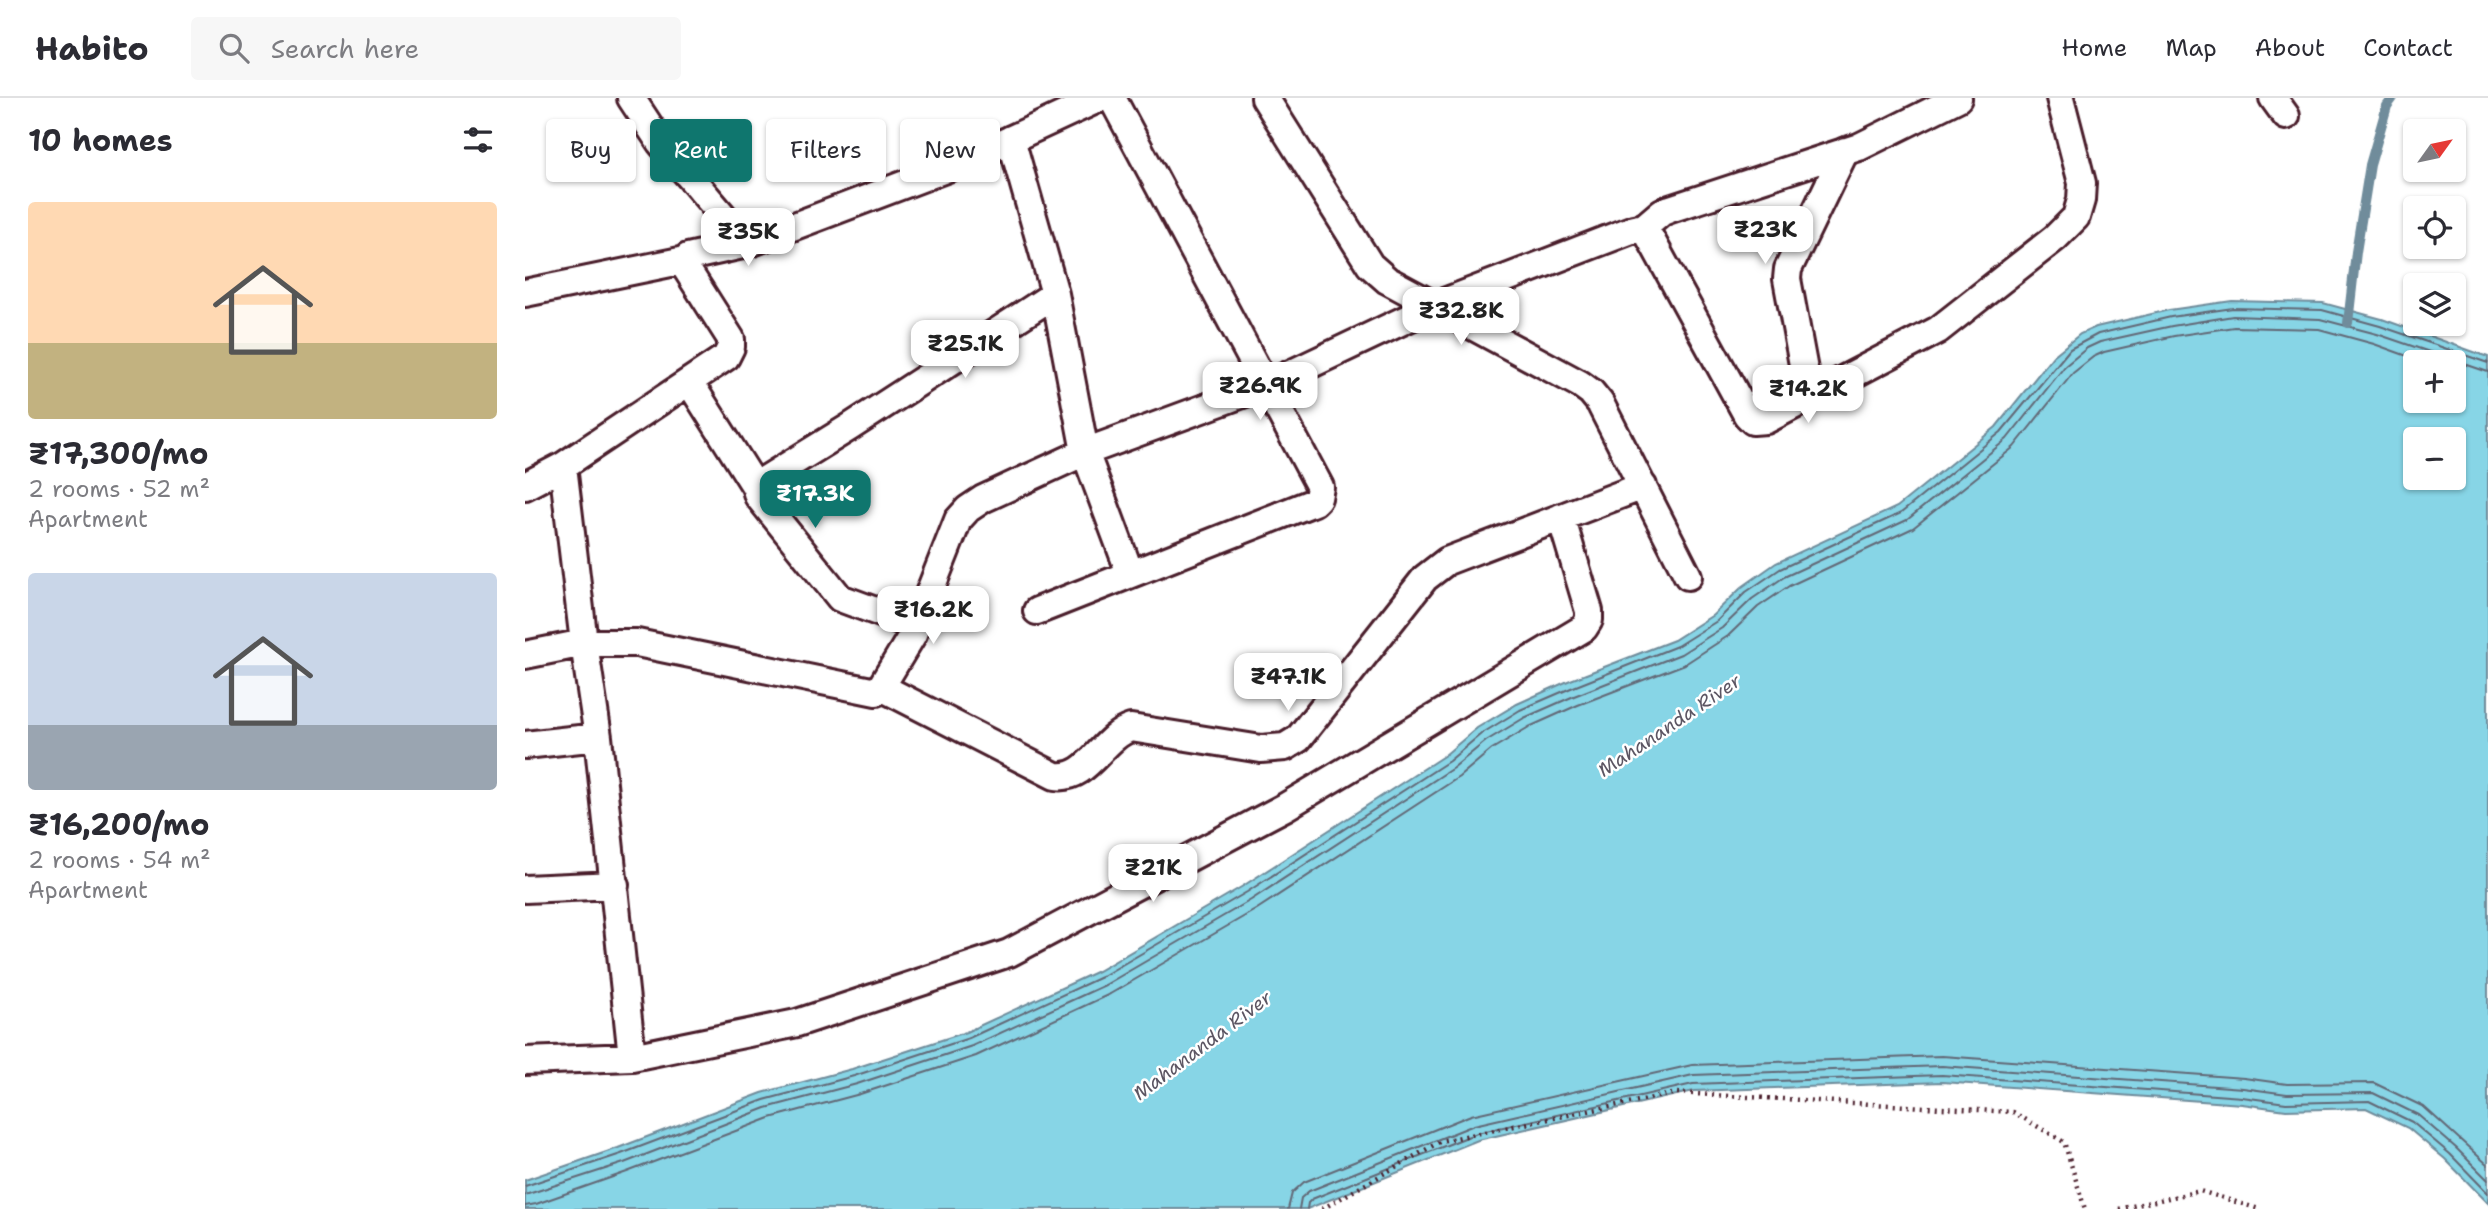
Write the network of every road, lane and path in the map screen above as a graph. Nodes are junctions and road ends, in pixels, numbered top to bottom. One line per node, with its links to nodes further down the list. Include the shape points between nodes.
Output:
1 (631, 98): 10 (street, via 660,142)
2 (1100, 98): 7 (street)
3 (1112, 98): 16 (street)
4 (1265, 98): 14 (street, via 1370,265)
5 (1958, 98): 8 (street)
6 (2060, 98): 17 (street, via 2082,183 2076,217 2056,239 1938,330)
7 (1011, 139): 10 (street, via 953,166); 13 (street)
8 (1845, 151): 9 (street, via 1662,212); 17 (street, via 1787,279)
9 (1642, 229): 14 (street); 17 (street, via 1749,418 1766,420)
10 (747, 244): 11 (street)
11 (685, 260): 12 (street); 15 (street, via 731,339 726,357)
12 (525, 293)
13 (1055, 294): 18 (street); 21 (street)
14 (1434, 306): 16 (street); 22 (street, via 1591,392)
15 (690, 383): 19 (street); 21 (street)
16 (1267, 385): 18 (street); 24 (street, via 1320,487 1318,498)
17 (1809, 397)
18 (1085, 452): 24 (street); 27 (street, via 968,509 958,520)
19 (563, 467): 20 (street); 28 (street)
20 (525, 486)
21 (755, 486): 27 (street, via 758,496 840,598)
22 (1643, 486): 23 (street); 25 (street)
23 (1561, 517): 30 (street, via 1436,568 1298,739 1285,747 1261,749 1131,729 1116,735 1077,773 1055,776); 35 (street, via 1590,611 1584,628 1285,807 1009,953 797,1023)
24 (1130, 573): 26 (street)
25 (1688, 576)
26 (1037, 611)
27 (916, 626): 30 (street)
28 (584, 643): 29 (street); 30 (street, via 637,643 873,692); 31 (street)
29 (525, 655)
30 (881, 687)
31 (598, 737): 32 (street); 33 (street)
32 (525, 746)
33 (615, 885): 34 (street); 35 (street)
34 (525, 890)
35 (632, 1057): 36 (street)
36 (525, 1061)
37 (1322, 1209): 38 (path, via 1441,1141 1677,1093 2013,1112 2064,1142)
38 (2085, 1209)
39 (2119, 1209): 40 (path, via 2200,1191)
40 (2259, 1209)

